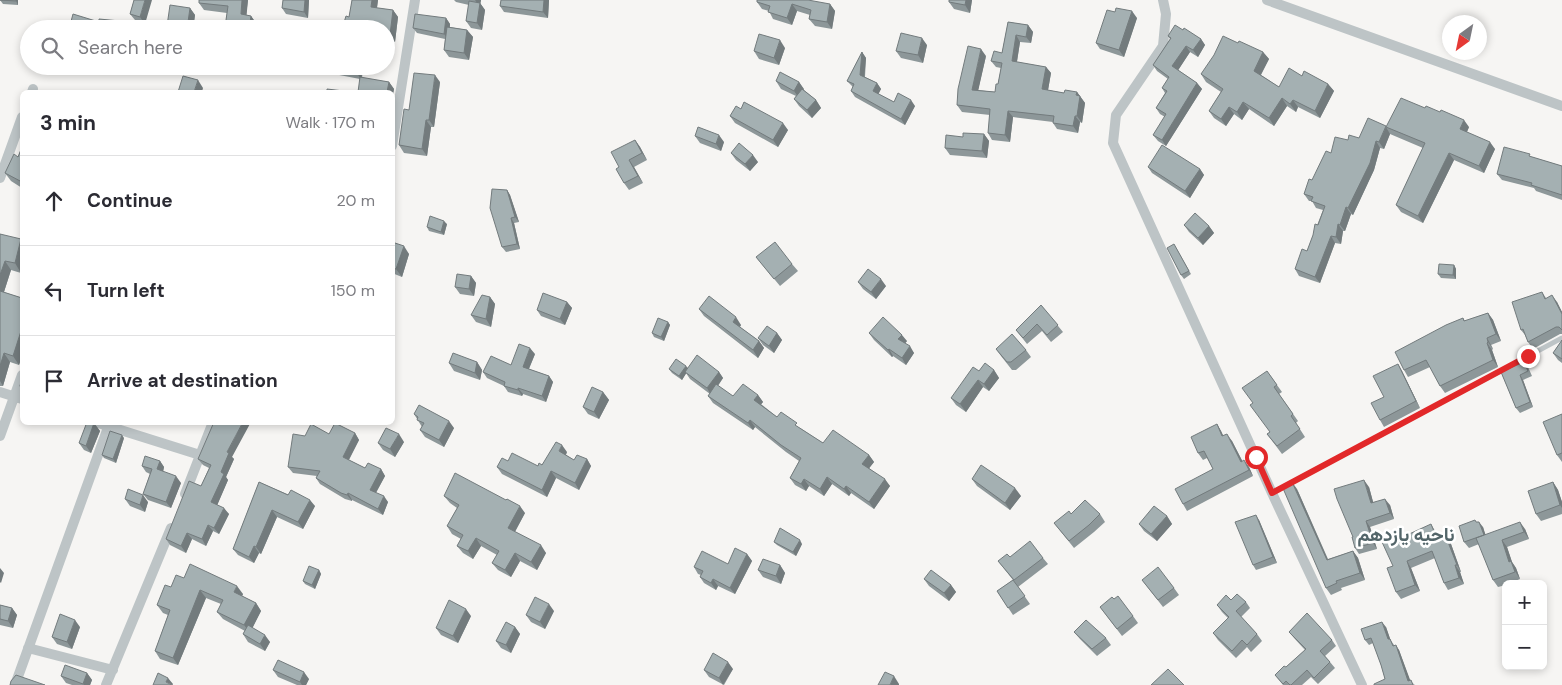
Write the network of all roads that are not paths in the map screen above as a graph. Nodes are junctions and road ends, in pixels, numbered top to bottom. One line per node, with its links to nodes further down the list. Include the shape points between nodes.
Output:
1 (415, 0): 6 (street)
2 (1164, 0): 15 (street, via 1163,46 1116,115 1113,143)
3 (1267, 0): 4 (street)
4 (1562, 106)
5 (20, 123): 7 (street)
6 (395, 127)
7 (0, 178)
8 (1562, 338): 15 (lane)
9 (0, 392): 10 (street)
10 (18, 398): 13 (street)
11 (110, 425): 14 (street); 18 (street)
12 (212, 425): 14 (street)
13 (0, 436)
14 (200, 456): 16 (street)
15 (1272, 493): 22 (street)
16 (182, 500)
17 (175, 518): 19 (street)
18 (28, 648): 19 (street); 20 (street)
19 (113, 670): 21 (street)
20 (15, 685)
21 (106, 685)
22 (1362, 685)

